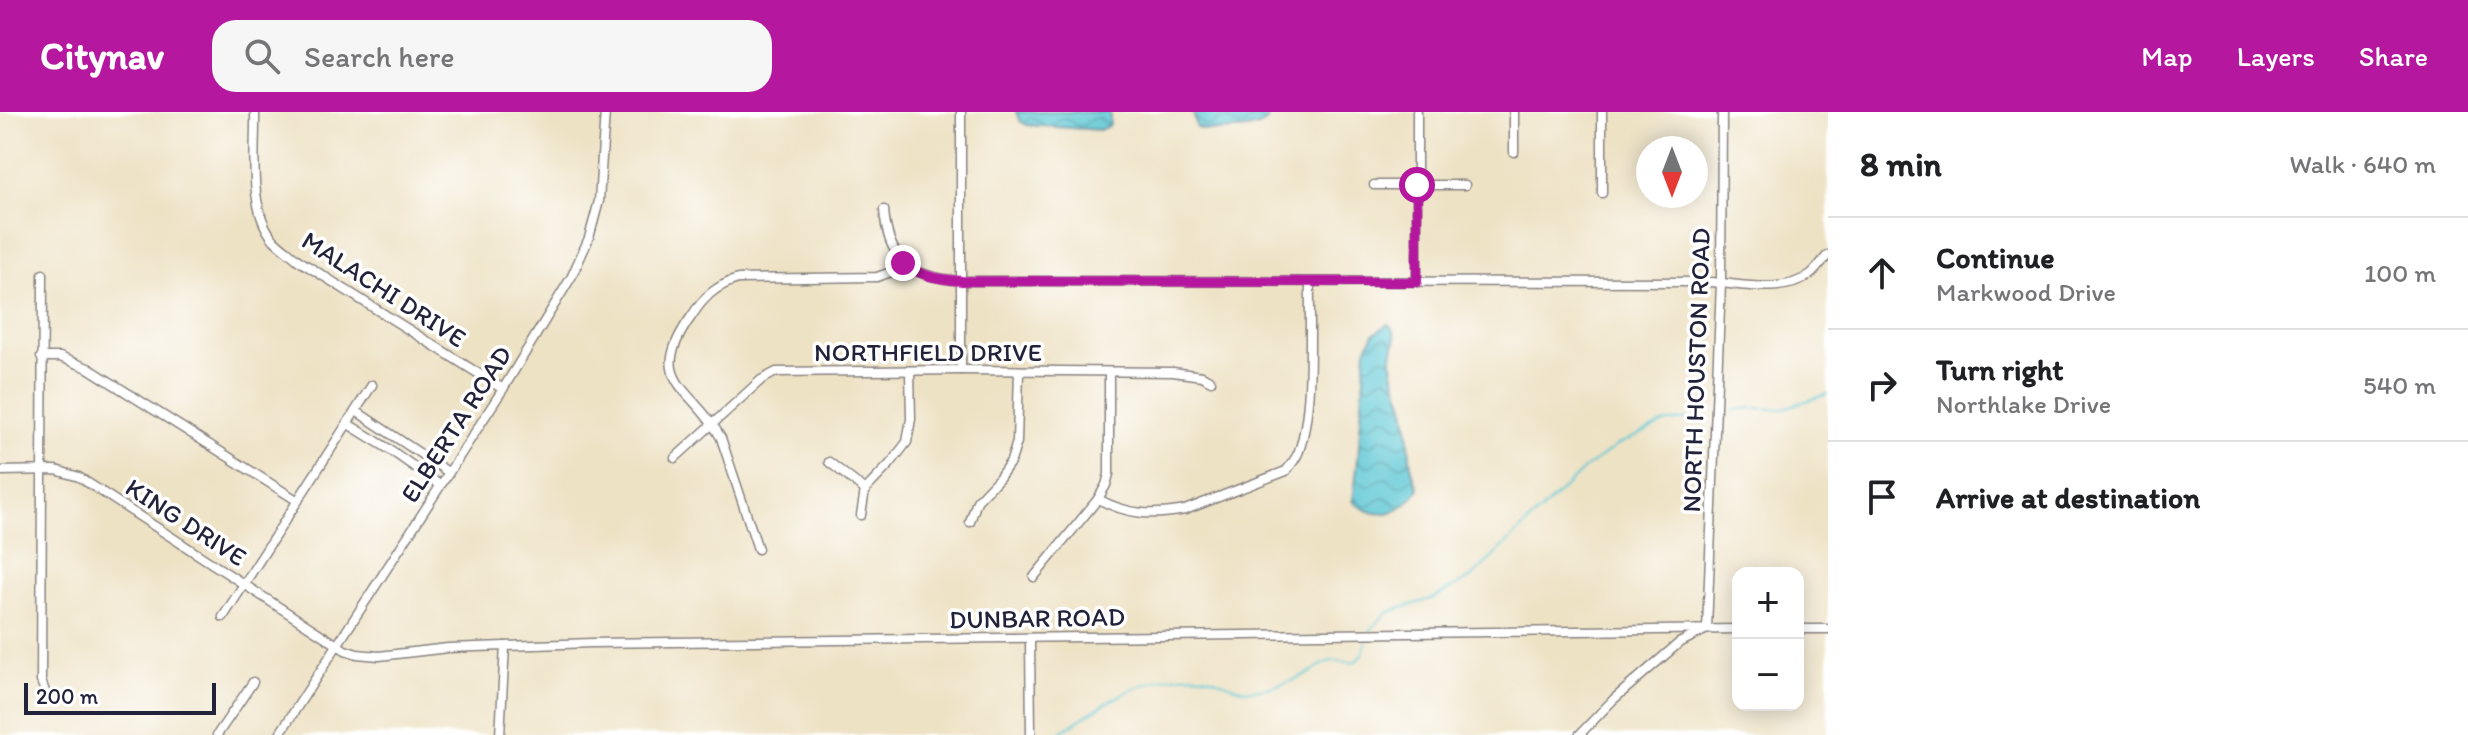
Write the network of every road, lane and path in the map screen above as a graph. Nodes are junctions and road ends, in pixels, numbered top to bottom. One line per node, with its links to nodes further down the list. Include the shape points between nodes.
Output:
1 (255, 112): 28 (street, MALACHI DRIVE, via 259,216 274,239 298,260)
2 (605, 112): 28 (street, ELBERTA ROAD, via 599,201 584,252)
3 (961, 112): 17 (street)
4 (1417, 112): 10 (street)
5 (1514, 112): 8 (street)
6 (1602, 112): 12 (street)
7 (1722, 112): 20 (street, NORTH HOUSTON ROAD)
8 (1514, 152)
9 (1374, 185): 10 (street)
10 (1417, 185): 11 (street); 19 (street)
11 (1465, 185)
12 (1602, 193)
13 (884, 210): 15 (street, via 892,249)
14 (1828, 255): 20 (street, via 1792,284)
15 (903, 263): 17 (street, via 917,273); 31 (street, via 877,277 738,279 705,297 670,358 679,386)
16 (43, 274): 21 (street)
17 (962, 281): 18 (street); 22 (street)
18 (1310, 282): 19 (street); 39 (street, via 1306,419 1300,448 1286,471 1170,513 1127,512)
19 (1417, 282): 20 (street)
20 (1721, 283): 47 (street, NORTH HOUSTON ROAD)
21 (41, 357): 34 (street); 40 (street, via 60,357 88,368)
22 (961, 370): 23 (street, NORTHFIELD DRIVE); 24 (street, NORTHFIELD DRIVE)
23 (910, 371): 31 (street, NORTHFIELD DRIVE, via 776,372); 38 (street, via 907,442)
24 (1019, 371): 25 (street, NORTHFIELD DRIVE); 42 (street, via 1015,452 977,501)
25 (1109, 372): 26 (street, NORTHFIELD DRIVE, via 1173,372); 39 (street, via 1109,474)
26 (1211, 381)
27 (372, 385): 29 (street)
28 (503, 389): 36 (street, ELBERTA ROAD)
29 (356, 411): 30 (street); 36 (street)
30 (348, 424): 37 (street); 40 (street)
31 (714, 425): 32 (street, NORTHFIELD DRIVE); 43 (street)
32 (675, 458)
33 (829, 462): 38 (street)
34 (42, 469): 35 (street, KING DRIVE); 45 (street, KING DRIVE, via 79,477); 55 (street, via 41,681)
35 (0, 471)
36 (448, 472): 37 (street, ELBERTA ROAD)
37 (440, 485): 52 (street, ELBERTA ROAD)
38 (865, 490): 41 (street)
39 (1098, 499): 44 (street)
40 (298, 501): 45 (street)
41 (861, 515)
42 (970, 522)
43 (758, 549)
44 (1034, 577)
45 (246, 585): 46 (street); 52 (street, KING DRIVE)
46 (223, 617)
47 (1707, 629): 48 (street, DUNBAR ROAD); 51 (street, DUNBAR ROAD); 60 (street, via 1679,643)
48 (1732, 629)
49 (1804, 629): 50 (street)
50 (1828, 629)
51 (1030, 639): 53 (street, DUNBAR ROAD); 59 (street)
52 (339, 644): 53 (street, DUNBAR ROAD, via 357,654 379,656); 57 (street, ELBERTA ROAD)
53 (505, 646): 58 (street)
54 (253, 682): 56 (street)
55 (46, 694)
56 (215, 735)
57 (279, 735)
58 (500, 735)
59 (1031, 735)
60 (1579, 735)

